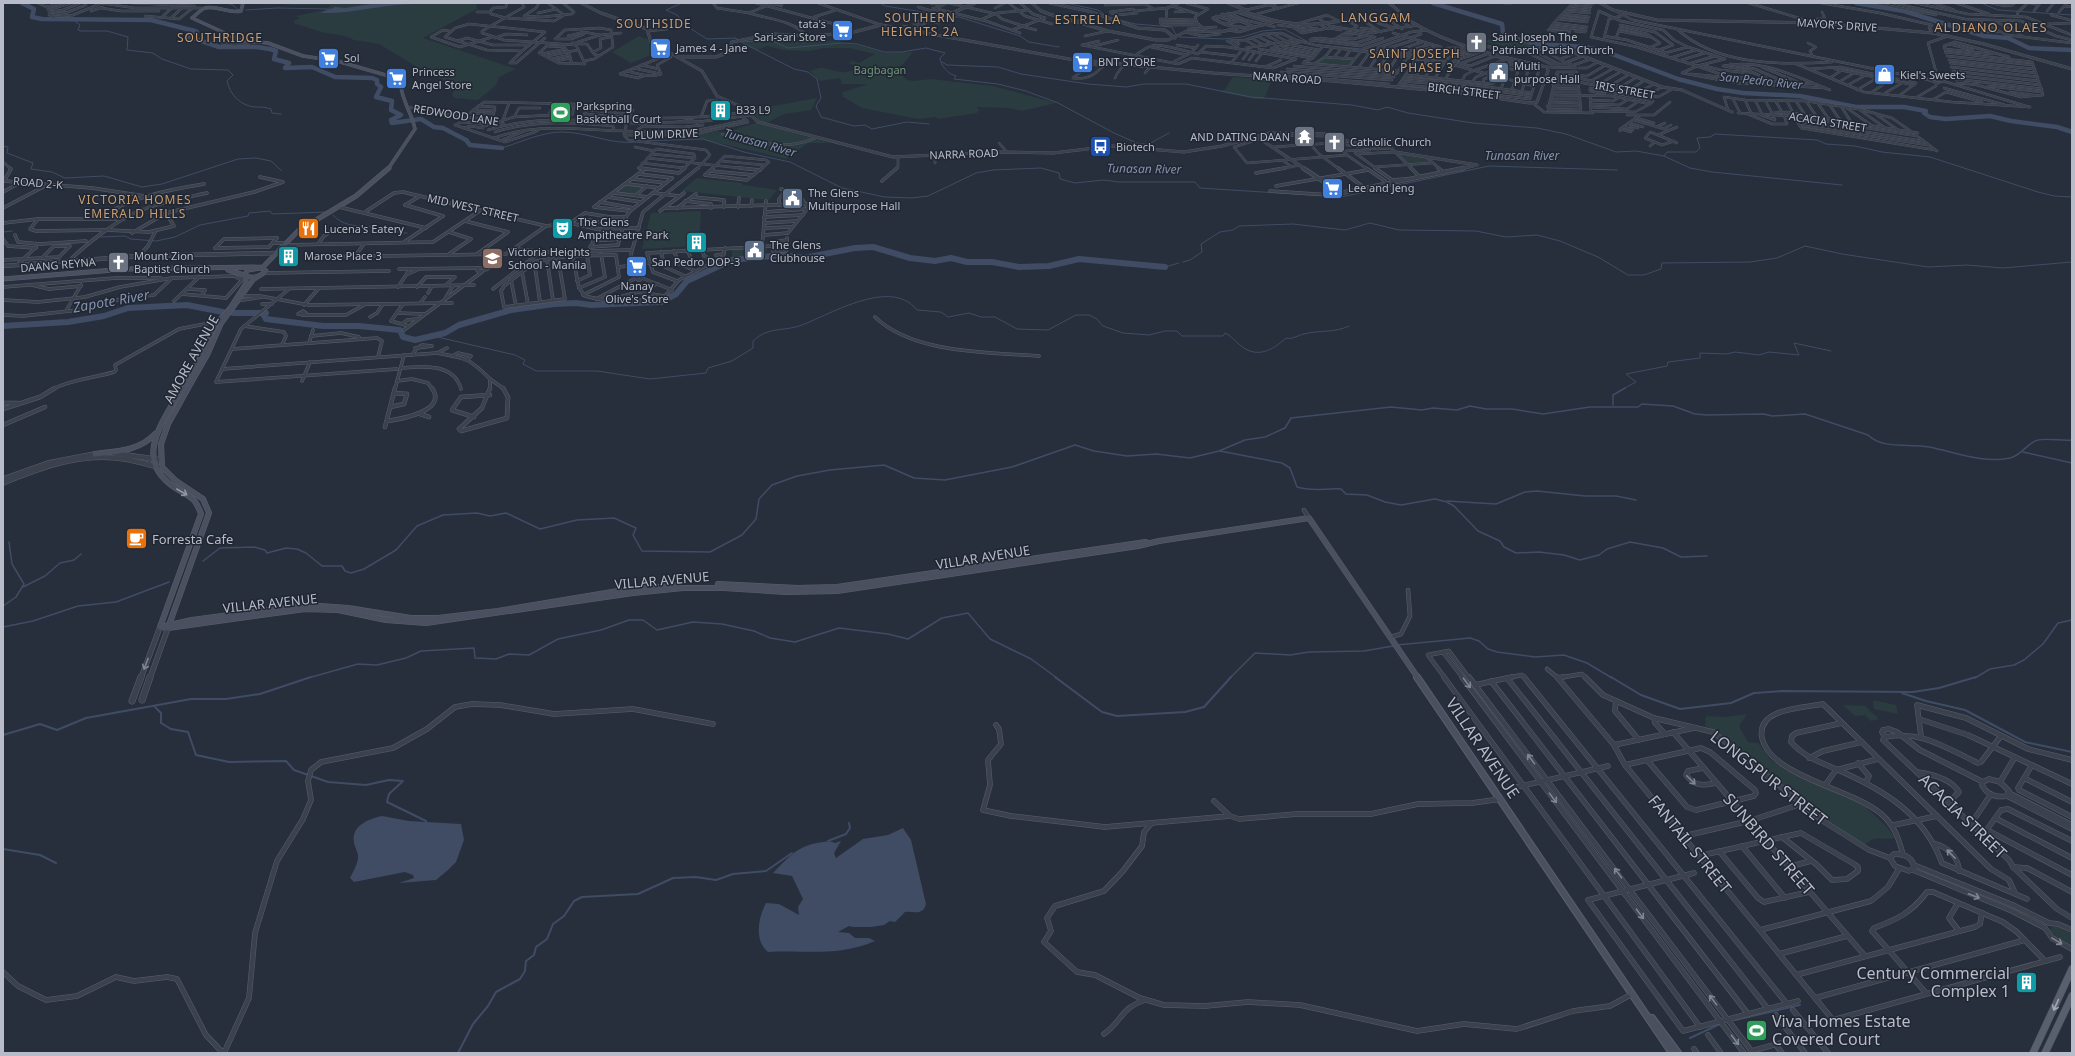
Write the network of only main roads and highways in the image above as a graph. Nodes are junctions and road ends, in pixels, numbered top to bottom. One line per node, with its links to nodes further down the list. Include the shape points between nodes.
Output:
1 (243, 3): 2 (main road, via 241,11 235,13 216,6 201,8 192,17 194,21 240,40 284,47 303,56 337,61 389,76 401,87 402,97 415,129 378,182 300,232)
2 (279, 254): 3 (main road, via 267,266); 4 (main road)
3 (259, 268): 4 (main road); 5 (main road, via 248,270); 7 (main road, DAANG REYNA, via 126,269)
4 (266, 272): 6 (main road)
5 (245, 276): 6 (main road, DAANG REYNA); 7 (main road, DAANG REYNA, via 225,270 131,271); 8 (main road, AMORE AVENUE, via 246,283 233,302)
6 (259, 276): 8 (main road, AMORE AVENUE)
7 (3, 280)
8 (232, 308): 9 (main road, AMORE AVENUE)
9 (224, 318): 10 (main road, AMORE AVENUE); 12 (main road, AMORE AVENUE, via 208,354 162,438 162,468 172,478 204,498 209,513)
10 (158, 430): 11 (main road, via 148,442 135,448); 13 (main road, AMORE AVENUE, one-way to 13, via 153,466 162,478 197,501 201,519)
11 (95, 454)
12 (169, 626): 13 (main road, VILLAR AVENUE); 16 (main road, VILLAR AVENUE, via 305,609 338,610 386,620 426,623 669,589 708,587 786,592 837,591 1309,518)
13 (160, 627)
14 (2072, 970): 17 (main road, one-way to 17)
15 (2072, 996): 18 (main road)
16 (1674, 1052)
17 (2033, 1053)
18 (2045, 1053)

